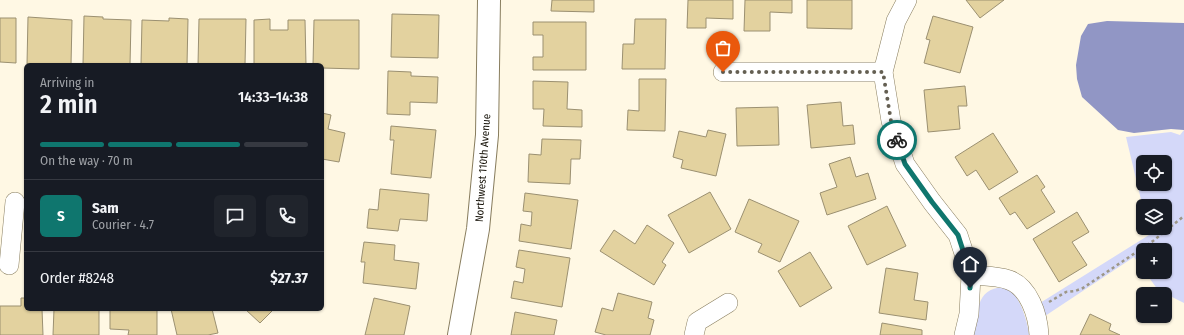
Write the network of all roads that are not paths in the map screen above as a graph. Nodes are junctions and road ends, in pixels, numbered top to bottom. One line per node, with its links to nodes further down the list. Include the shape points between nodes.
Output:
1 (489, 0): 9 (street, Northwest 110th Avenue, via 487,135 478,229)
2 (907, 0): 4 (street, via 896,20)
3 (723, 72): 4 (street)
4 (883, 72): 7 (street, via 891,121 905,164 958,235)
5 (15, 202): 6 (street)
6 (12, 264)
7 (971, 275): 11 (street, via 969,314); 12 (street, via 1008,279 1019,284 1035,310)
8 (728, 303): 10 (street, via 698,322)
9 (459, 335)
10 (694, 335)
11 (964, 335)
12 (1040, 335)

